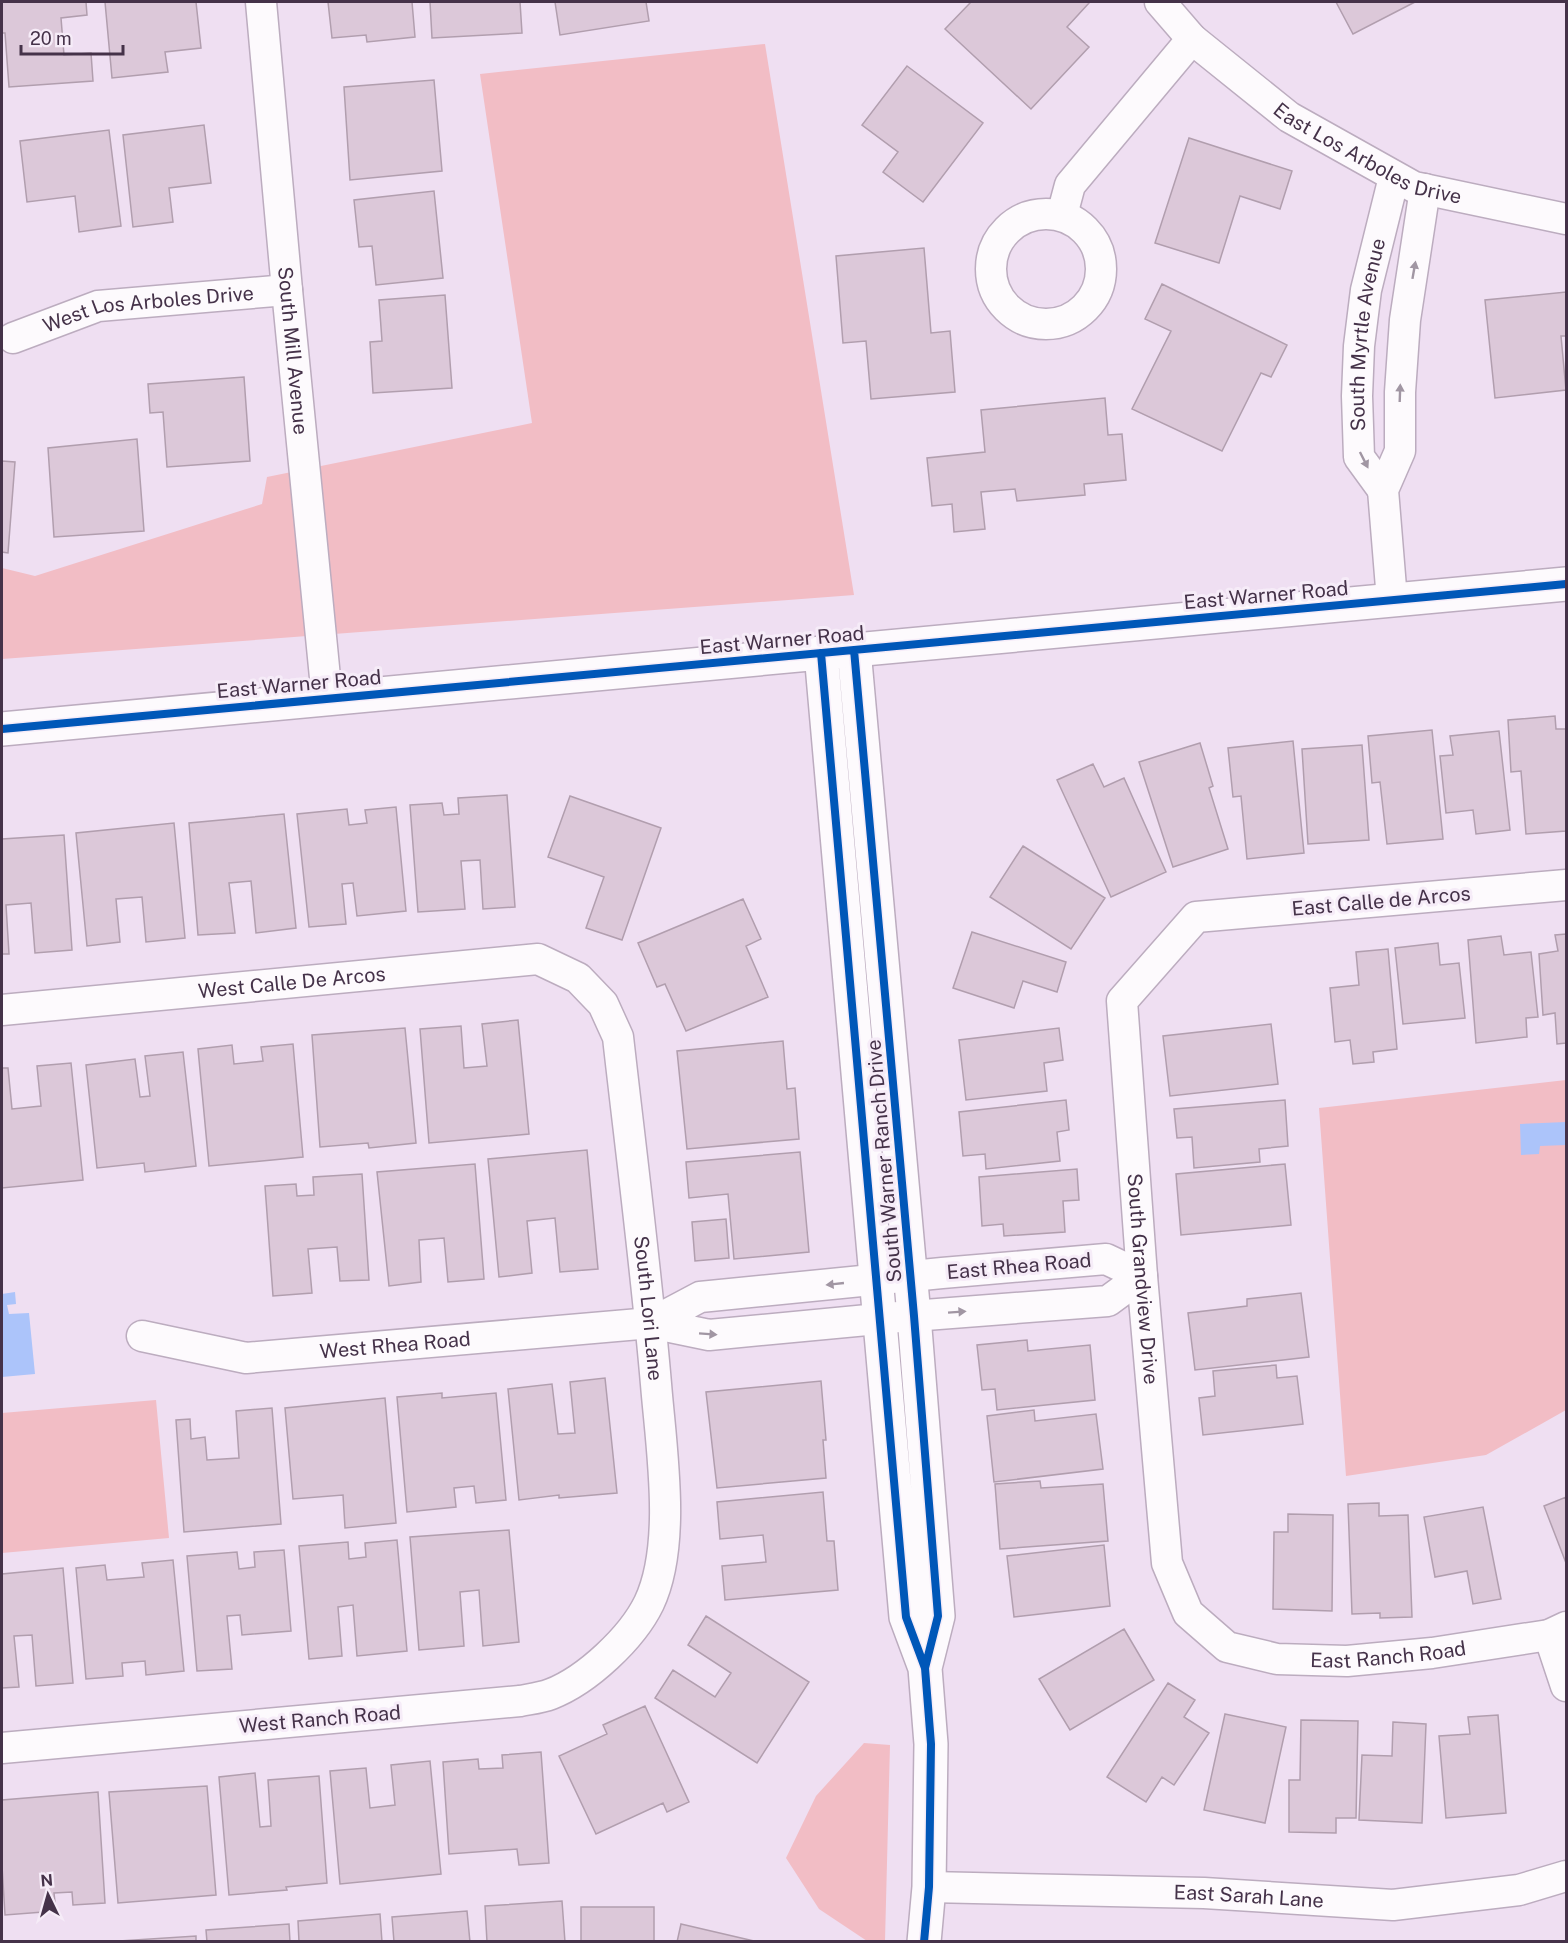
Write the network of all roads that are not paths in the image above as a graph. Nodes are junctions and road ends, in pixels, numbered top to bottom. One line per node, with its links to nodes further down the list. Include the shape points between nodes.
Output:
1 (261, 2): 8 (street, South Mill Avenue)
2 (1160, 2): 3 (street, East Los Arboles Drive)
3 (1192, 39): 4 (street, East Los Arboles Drive, via 1289,117); 6 (street, via 1070,184)
4 (1394, 177): 5 (street, East Los Arboles Drive); 9 (street, South Myrtle Avenue)
5 (1425, 189): 7 (street, East Los Arboles Drive); 10 (street, South Myrtle Avenue, one-way to 5)
6 (1062, 215)
7 (1566, 219)
8 (287, 290): 11 (street, West Los Arboles Drive, via 99,306); 17 (street, South Mill Avenue)
9 (1362, 320): 10 (street); 12 (street, South Myrtle Avenue, one-way to 12, via 1357,396 1359,457)
10 (1405, 328): 12 (street, South Myrtle Avenue, one-way to 10, via 1400,451)
11 (13, 338)
12 (1383, 490): 14 (street, South Myrtle Avenue)
13 (1566, 584): 14 (street, East Warner Road)
14 (1392, 600): 15 (street, East Warner Road)
15 (854, 650): 16 (street, East Warner Road); 24 (street, South Warner Ranch Drive)
16 (821, 653): 17 (street, East Warner Road); 24 (street, South Warner Ranch Drive)
17 (327, 698): 18 (street, East Warner Road)
18 (2, 729)
19 (1566, 885): 20 (street, East Calle de Arcos)
20 (1196, 917): 23 (street, South Grandview Drive, via 1122,1001)
21 (578, 978): 22 (street, West Calle De Arcos, via 538,959); 26 (street, South Lori Lane, via 603,1004 618,1037)
22 (2, 1010)
23 (1142, 1276): 24 (street, East Rhea Road, via 1106,1259); 25 (street, East Rhea Road, one-way to 23, via 1108,1300); 30 (street, South Grandview Drive, via 1167,1563 1188,1614)
24 (893, 1278): 25 (street, South Warner Ranch Drive); 26 (street, West Rhea Road, one-way to 26, via 700,1297)
25 (898, 1317): 26 (street, West Rhea Road, one-way to 25, via 709,1335); 34 (street, South Warner Ranch Drive, via 906,1617 925,1668 931,1744)
26 (651, 1323): 27 (street, West Rhea Road, via 246,1358); 29 (street, South Lori Lane, via 666,1500 660,1566 649,1603)
27 (142, 1336)
28 (1558, 1631): 30 (street, East Ranch Road, via 1432,1653 1347,1661 1277,1659); 31 (street)
29 (622, 1643): 32 (street, West Ranch Road, via 580,1679 550,1694 520,1701)
30 (1227, 1647)
31 (1566, 1686)
32 (2, 1748)
33 (1566, 1876): 34 (street, East Sarah Lane, via 1518,1890 1393,1905 1204,1893)
34 (929, 1887): 35 (street, South Warner Ranch Drive)
35 (924, 1941)

